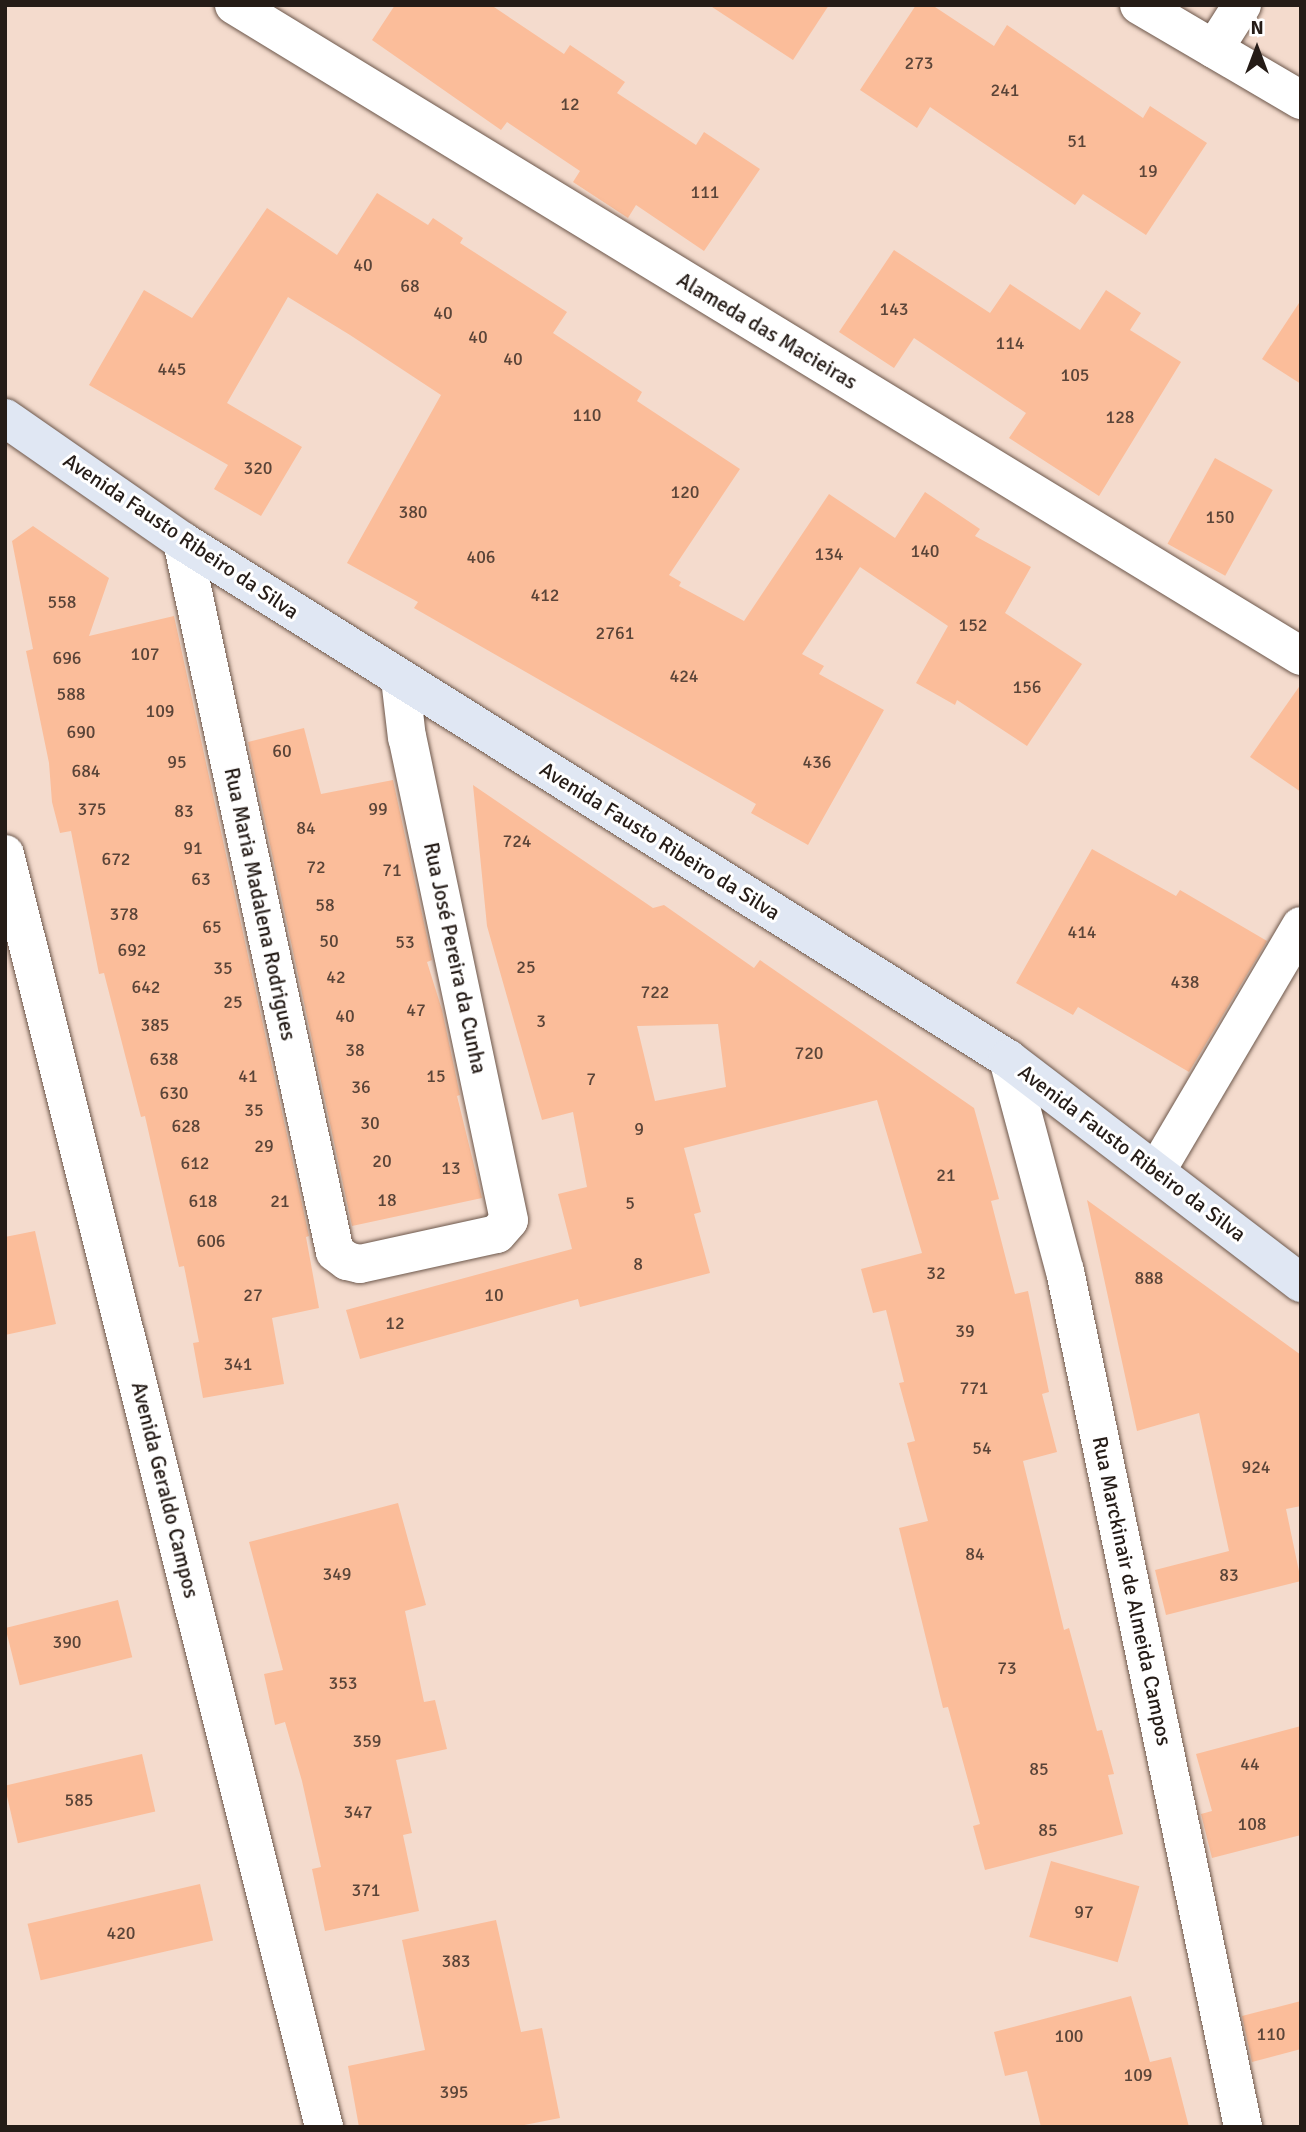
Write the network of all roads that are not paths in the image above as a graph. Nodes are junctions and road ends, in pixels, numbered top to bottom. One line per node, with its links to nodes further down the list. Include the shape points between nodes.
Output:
1 (234, 5): 8 (street, Alameda das Macieiras)
2 (1139, 5): 4 (street)
3 (1242, 5): 4 (street)
4 (1214, 49): 5 (street)
5 (1301, 100)
6 (5, 418): 7 (main road, Avenida Fausto Ribeiro da Silva)
7 (182, 541): 9 (main road, Avenida Fausto Ribeiro da Silva); 14 (street, Rua Maria Madalena Rodrigues, via 335,1252 360,1264)
8 (1301, 656)
9 (400, 678): 12 (main road, Avenida Fausto Ribeiro da Silva); 14 (street, Rua José Pereira da Cunha, via 407,738 509,1205 509,1220)
10 (5, 854): 16 (street, Avenida Geraldo Campos)
11 (1301, 926): 13 (street)
12 (1008, 1059): 13 (main road, Avenida Fausto Ribeiro da Silva); 17 (street, Rua Marckinair de Almeida Campos, via 1065,1271)
13 (1157, 1170): 15 (main road, Avenida Fausto Ribeiro da Silva)
14 (497, 1234)
15 (1301, 1283)
16 (324, 2127)
17 (1243, 2127)

